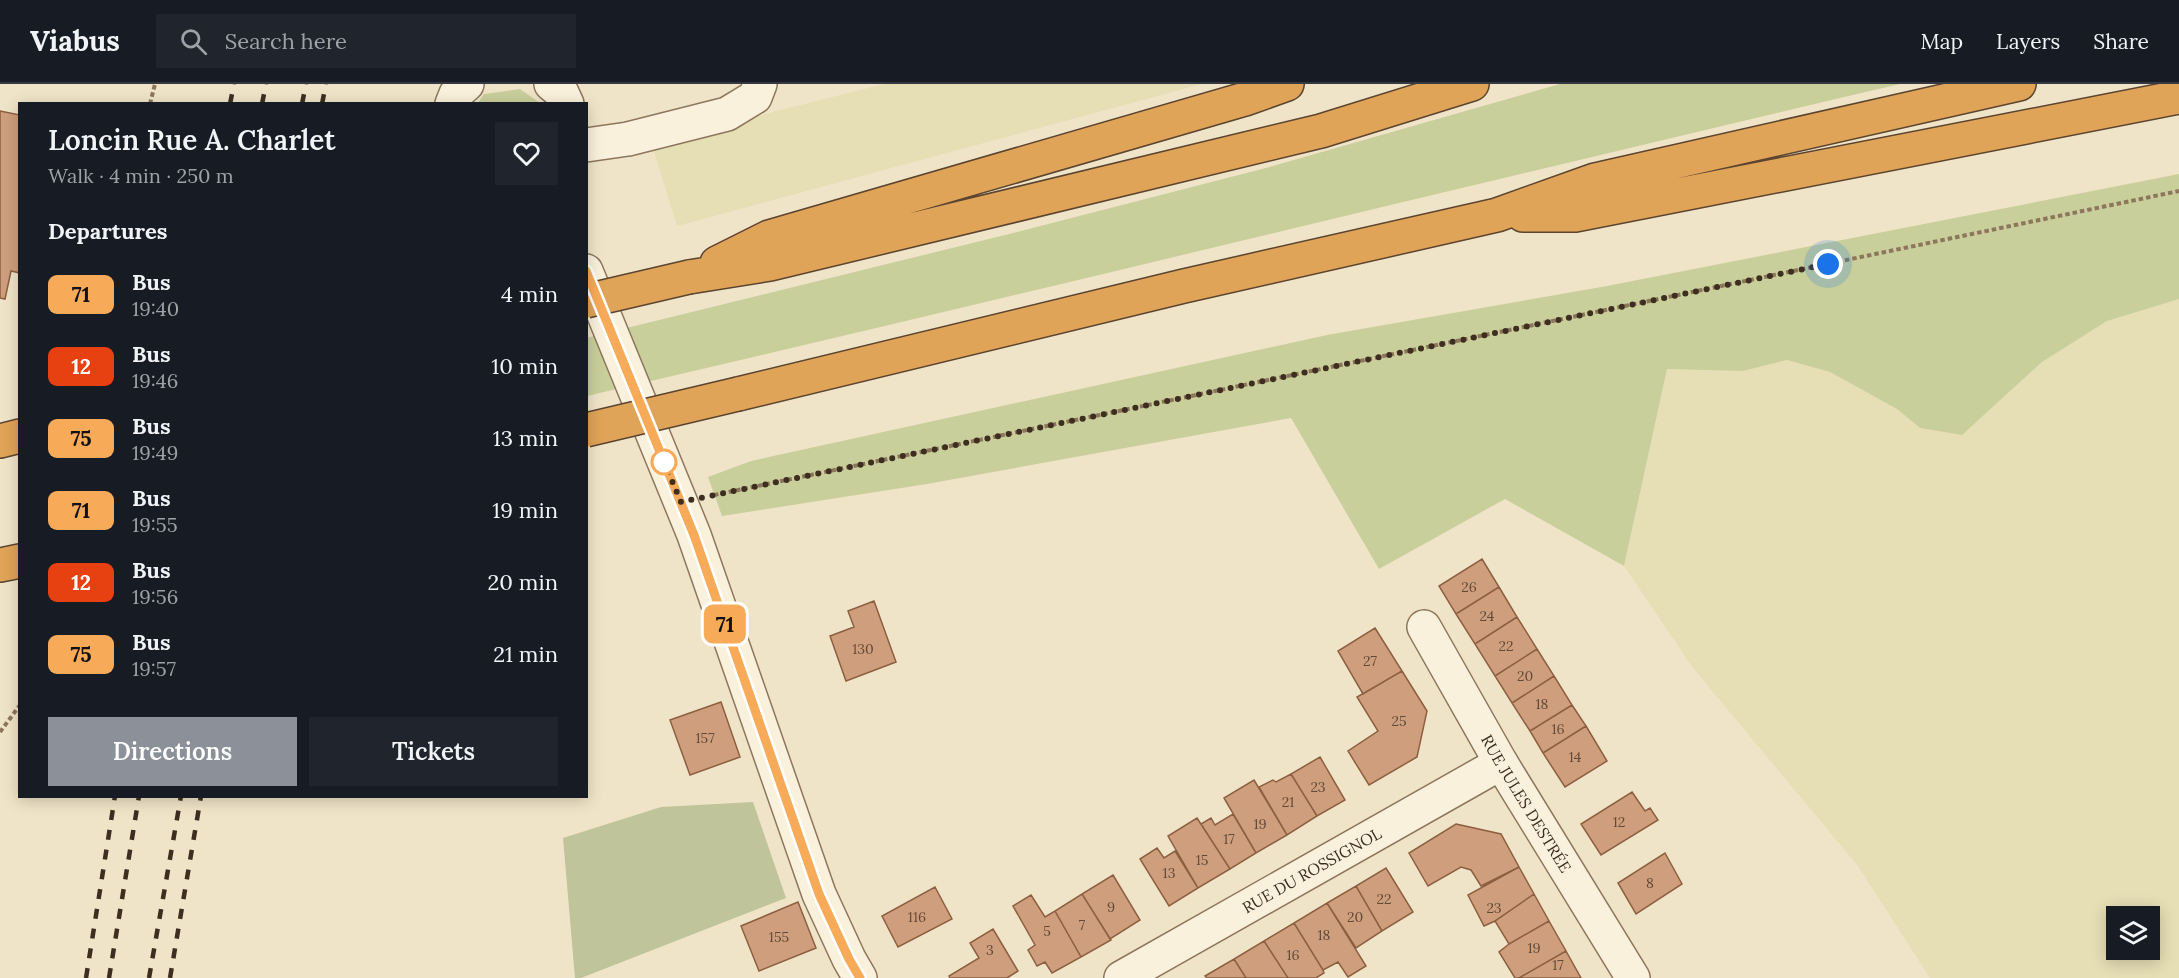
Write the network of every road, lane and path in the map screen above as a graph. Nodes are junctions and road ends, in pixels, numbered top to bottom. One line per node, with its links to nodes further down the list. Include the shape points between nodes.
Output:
1 (155, 84): 7 (path)
2 (760, 84): 8 (street, via 755,97 728,114)
3 (1287, 84): 12 (highway, via 769,237)
4 (1472, 84): 12 (highway, via 1310,134 771,264)
5 (2019, 84): 10 (highway, via 1595,180)
6 (2179, 97): 10 (highway, via 1575,215)
7 (150, 102)
8 (588, 145)
9 (2179, 191): 15 (path)
10 (1497, 215): 14 (highway, bridge)
11 (588, 276): 15 (street)
12 (689, 277): 13 (highway, bridge)
13 (588, 301)
14 (588, 430)
15 (681, 502): 22 (street, via 819,894)
16 (18, 561): 17 (highway)
17 (0, 565)
18 (1424, 627): 21 (street, RUE JULES DESTRÉE)
19 (18, 708): 20 (path)
20 (0, 732)
21 (1501, 763): 23 (street, RUE DU ROSSIGNOL); 24 (street, RUE JULES DESTRÉE)
22 (860, 978)
23 (1121, 978)
24 (1633, 978)

